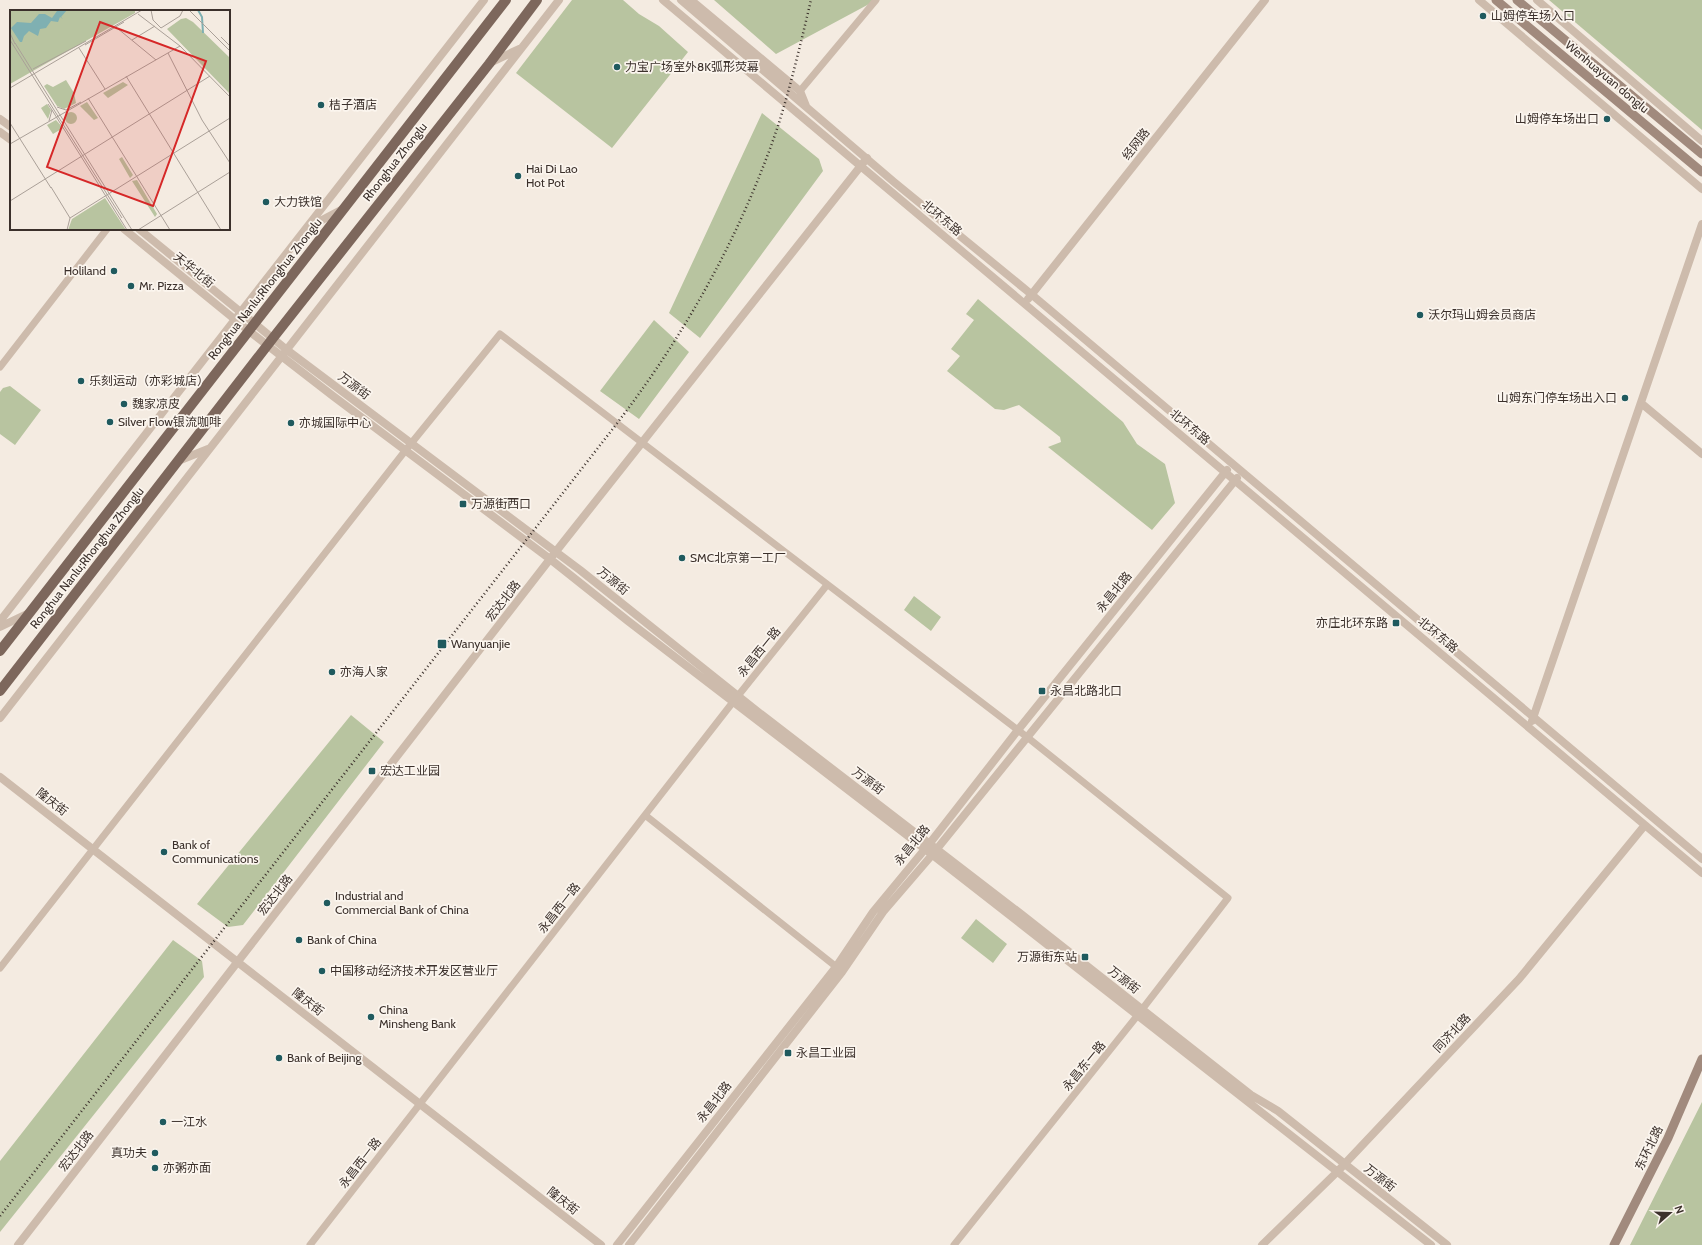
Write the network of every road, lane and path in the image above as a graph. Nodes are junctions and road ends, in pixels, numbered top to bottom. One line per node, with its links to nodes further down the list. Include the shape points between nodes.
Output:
1 (484, 0): 33 (street)
2 (506, 0): 28 (main road, Ronghua Nanlu;Rhonghua Zhonglu)
3 (537, 0): 15 (main road, Rhonghua Zhonglu)
4 (559, 0): 14 (street)
5 (663, 0): 25 (street, 北环东路)
6 (681, 0): 17 (street, 北环东路)
7 (691, 0): 16 (street)
8 (876, 0): 16 (street)
9 (1265, 0): 34 (street, 经网路)
10 (1479, 0): 27 (street)
11 (1496, 0): 26 (main road, Wenhuayuan donglu)
12 (1517, 0): 23 (main road, Wenhuayuan donglu)
13 (1537, 0): 22 (street)
14 (522, 47): 15 (street); 40 (street)
15 (489, 64): 39 (main road, Rhonghua Zhonglu)
16 (800, 91): 17 (street)
17 (807, 107): 24 (street, 北环东路)
18 (0, 119): 19 (street)
19 (10, 126)
20 (0, 132): 21 (street)
21 (10, 139)
22 (1702, 140)
23 (1702, 154)
24 (867, 158): 25 (street, 宏达北路); 34 (street, 北环东路)
25 (861, 166): 35 (street, 北环东路); 43 (street, 宏达北路)
26 (1702, 172)
27 (1702, 189)
28 (344, 209): 33 (street); 38 (main road, Ronghua Nanlu;Rhonghua Zhonglu)
29 (1702, 224): 42 (street)
30 (106, 230): 41 (street)
31 (125, 230): 37 (street, 天华北街)
32 (140, 230): 36 (street, 天华北街)
33 (305, 230): 36 (street)
34 (1032, 294): 35 (street, 经网路); 49 (street, 北环东路)
35 (1025, 303): 50 (street, 北环东路)
36 (241, 311): 37 (street); 38 (street, 天华北街)
37 (234, 319): 38 (street, 天华北街); 57 (street)
38 (252, 327): 39 (street, 万源街); 56 (main road, Ronghua Nanlu;Rhonghua Zhonglu)
39 (270, 342): 40 (street, 万源街); 48 (main road, Ronghua Nanlu;Rhonghua Zhonglu)
40 (284, 353): 44 (street, 万源街); 45 (street); 46 (street, 万源街)
41 (0, 366)
42 (1641, 403): 47 (street); 63 (street)
43 (643, 442): 44 (street, via 500,334); 53 (street, 宏达北路); 55 (street)
44 (411, 443): 46 (street); 53 (street, 万源街)
45 (210, 448): 48 (street); 62 (street)
46 (405, 451): 54 (street, 万源街); 71 (street)
47 (1702, 454)
48 (177, 462): 60 (main road, Ronghua Nanlu;Rhonghua Zhonglu)
49 (1232, 465): 50 (street, 永昌北路); 51 (street, 北环东路)
50 (1225, 472): 52 (street, 北环东路); 65 (street, 永昌北路)
51 (1242, 473): 52 (street, 永昌北路); 63 (street, 北环东路)
52 (1235, 481): 64 (street, 北环东路); 66 (street, 永昌北路)
53 (556, 552): 54 (street, 宏达北路); 61 (street, 万源街)
54 (550, 559): 61 (street, 万源街); 74 (street, 宏达北路)
55 (828, 585): 61 (street, 永昌西一路); 65 (street)
56 (30, 613): 58 (street); 59 (main road, Ronghua Nanlu;Rhonghua Zhonglu)
57 (0, 621)
58 (0, 627)
59 (0, 651)
60 (0, 691)
61 (736, 699): 68 (street, 永昌西一路); 70 (street, 万源街)
62 (0, 718)
63 (1533, 718): 64 (street); 72 (street, 北环东路)
64 (1530, 728): 69 (street, 北环东路)
65 (1018, 730): 66 (street); 70 (street, 永昌北路)
66 (1027, 737): 70 (street, 永昌北路); 77 (street, 永昌东一路, via 1228,898)
67 (0, 777): 71 (street, 隆庆街)
68 (645, 815): 76 (street); 79 (street, 永昌西一路)
69 (1645, 825): 73 (street, 北环东路); 80 (street, 同济北路, via 1519,979)
70 (931, 849): 76 (street, 永昌北路, via 873,912); 77 (street, 万源街)
71 (93, 850): 74 (street, 隆庆街); 75 (street)
72 (1702, 859)
73 (1702, 873)
74 (238, 962): 79 (street, 隆庆街); 82 (street, 宏达北路)
75 (0, 968)
76 (839, 969): 85 (street, 永昌北路); 86 (street, 永昌北路)
77 (1140, 1013): 80 (street, 万源街, via 1251,1095 1278,1111); 81 (street, 万源街); 87 (street, 永昌东一路)
78 (1702, 1059): 91 (main road, 东环北路, via 1668,1138)
79 (420, 1105): 83 (street, 永昌西一路); 84 (street, 隆庆街)
80 (1344, 1165): 81 (street, 同济北路); 90 (street, 万源街)
81 (1337, 1172): 88 (street, 同济北路); 89 (street, 万源街)
82 (18, 1245)
83 (310, 1245)
84 (601, 1245)
85 (617, 1245)
86 (629, 1245)
87 (954, 1245)
88 (1262, 1245)
89 (1431, 1245)
90 (1446, 1245)
91 (1614, 1245)

